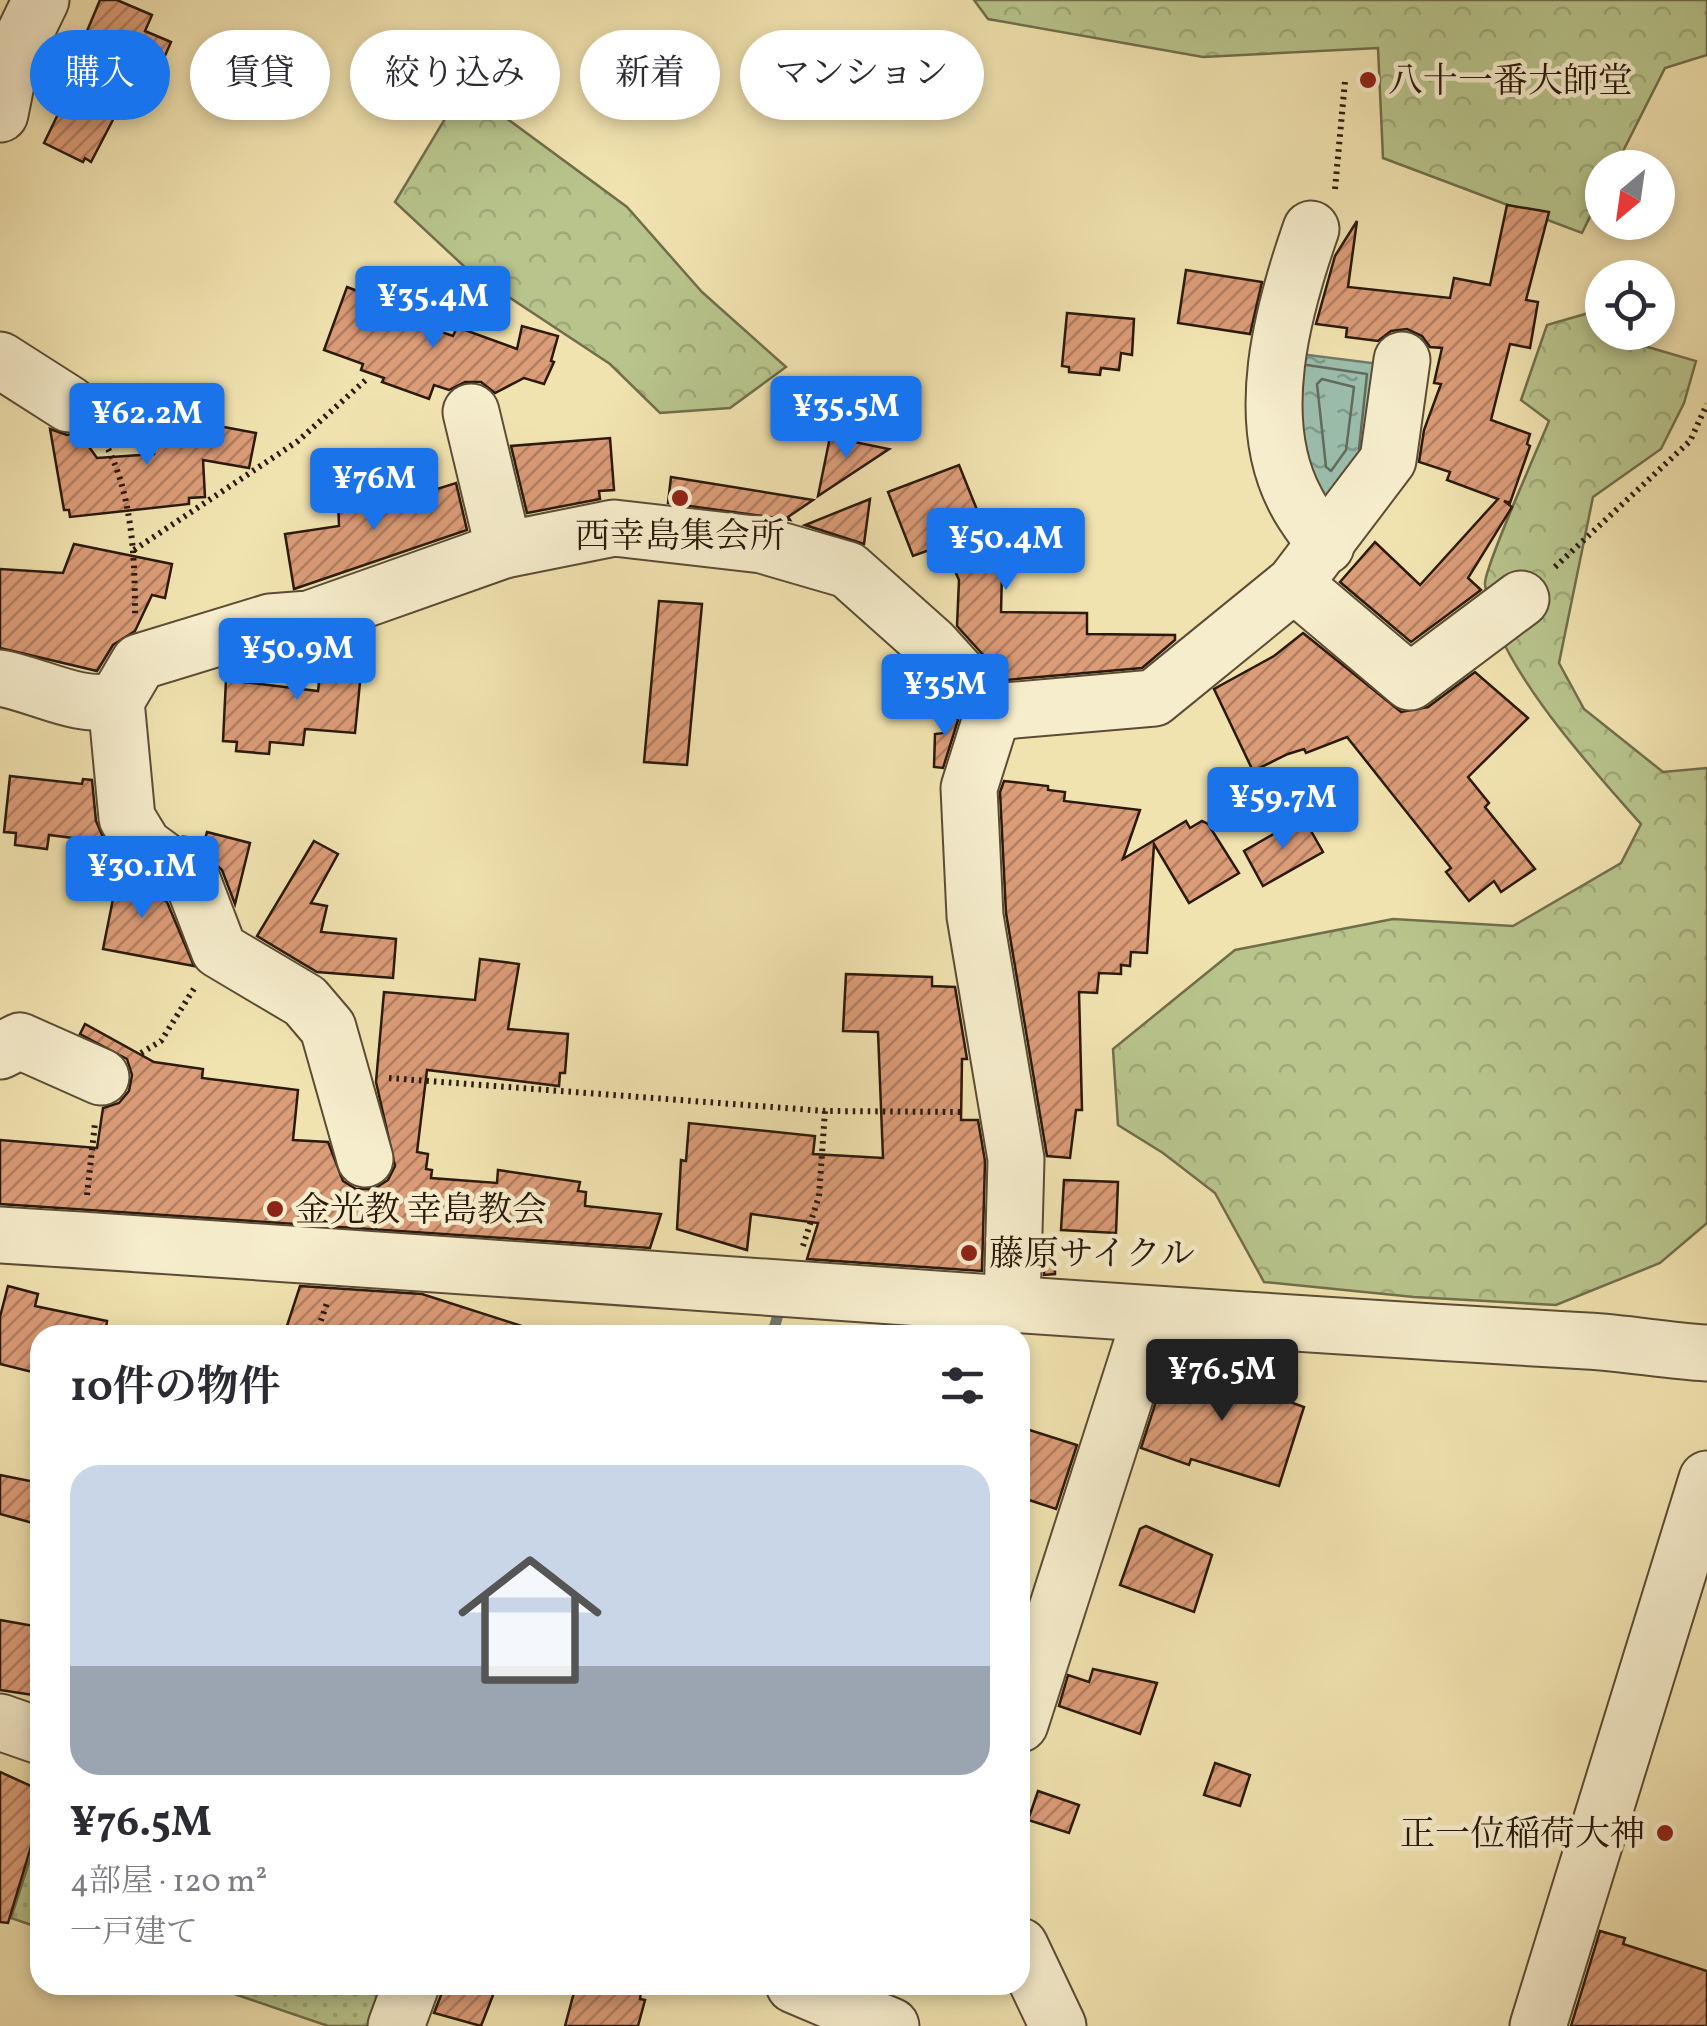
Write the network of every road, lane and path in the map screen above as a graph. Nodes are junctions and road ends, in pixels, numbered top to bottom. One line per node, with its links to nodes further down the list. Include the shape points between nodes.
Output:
1 (42, 0): 2 (street)
2 (4, 80)
3 (1345, 81): 4 (path, via 1332,223)
4 (1306, 244): 13 (street, via 1278,338 1279,445)
5 (0, 360): 8 (street)
6 (1402, 360): 13 (street, via 1388,460)
7 (368, 378): 11 (path, via 298,441)
8 (69, 404): 11 (path, via 88,417 114,457)
9 (1707, 404): 14 (path, via 1690,441)
10 (471, 412): 12 (street)
11 (134, 550): 16 (path)
12 (504, 550): 16 (street, via 309,619 270,622); 17 (street, via 614,528 762,545 848,570 931,644)
13 (1310, 565): 14 (street, via 1410,682); 17 (street, via 1154,698)
14 (1522, 598)
15 (0, 678): 16 (street, via 94,706)
16 (128, 682): 18 (street, via 126,818 144,846 193,882)
17 (993, 712): 23 (street, via 969,788 975,916)
18 (218, 950): 20 (street, via 305,1000 328,1028); 21 (path, via 160,1041)
19 (0, 1051): 21 (street, via 20,1041)
20 (338, 1068): 22 (path, via 394,1078); 24 (street)
21 (101, 1077): 26 (path)
22 (824, 1111): 23 (path); 28 (path, via 820,1196)
23 (1006, 1113): 27 (street, via 1016,1159)
24 (365, 1159)
25 (0, 1236): 26 (street)
26 (81, 1240): 28 (street, via 343,1255)
27 (1012, 1306): 28 (street); 29 (street)
28 (789, 1313)
29 (1150, 1316): 30 (street); 32 (street)
30 (1707, 1353)
31 (1707, 1479): 41 (street)
32 (1030, 1693)
33 (0, 1722): 34 (street)
34 (30, 1732)
35 (1030, 1967): 40 (street)
36 (407, 1995): 39 (street)
37 (822, 1995): 38 (street)
38 (873, 2013)
39 (396, 2026)
40 (1058, 2026)
41 (1538, 2026)

